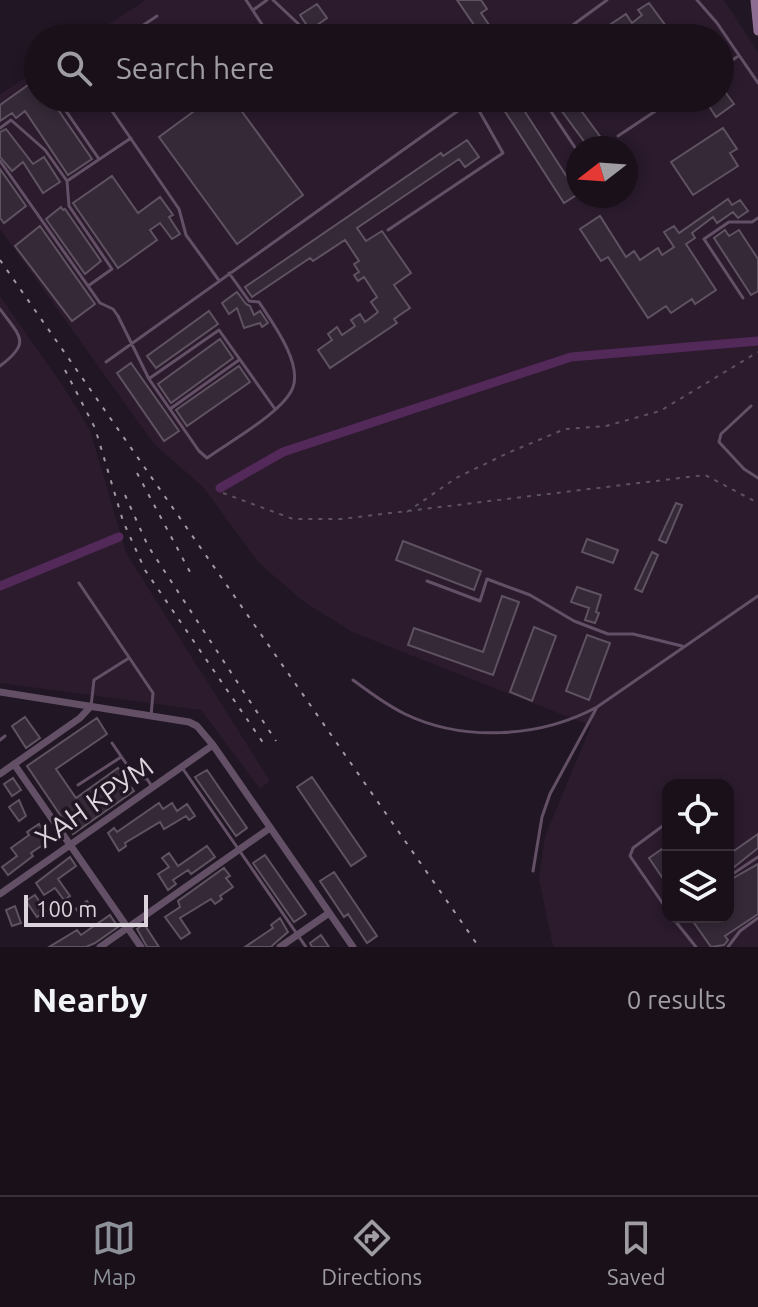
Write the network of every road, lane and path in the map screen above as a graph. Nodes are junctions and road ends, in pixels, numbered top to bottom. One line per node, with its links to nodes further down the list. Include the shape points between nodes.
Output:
1 (246, 0): 6 (lane)
2 (270, 0): 6 (lane); 10 (lane)
3 (607, 0): 11 (lane)
4 (697, 0): 12 (lane)
5 (755, 0): 13 (main road)
6 (253, 10): 9 (lane)
7 (157, 16): 8 (lane)
8 (145, 24)
9 (262, 24)
10 (298, 24)
11 (574, 24)
12 (718, 24)
13 (758, 31)
14 (734, 50): 15 (lane)
15 (738, 56): 16 (lane); 17 (lane)
16 (734, 59)
17 (758, 83)
18 (67, 112): 28 (lane)
19 (113, 112): 27 (lane)
20 (457, 112): 33 (lane)
21 (482, 112): 32 (lane, via 503,153)
22 (551, 112): 25 (lane)
23 (654, 112): 26 (lane)
24 (0, 128): 30 (lane, via 11,120 45,150)
25 (567, 136)
26 (618, 136)
27 (131, 138): 28 (lane); 34 (lane)
28 (99, 159): 30 (lane)
29 (0, 161): 35 (lane)
30 (67, 181): 35 (lane, via 69,206 112,269)
31 (758, 218): 36 (lane, via 729,222 704,239)
32 (388, 230)
33 (229, 273): 34 (lane); 46 (lane, via 249,301 259,302 284,339 293,389)
34 (218, 280): 38 (lane)
35 (88, 286): 38 (lane, via 100,303 113,309)
36 (743, 298)
37 (0, 309): 42 (lane, via 20,345)
38 (131, 343): 41 (lane); 43 (lane)
39 (758, 352): 50 (path, via 660,411 606,426 565,429 456,478)
40 (240, 359): 43 (lane, via 219,330); 45 (lane); 46 (lane)
41 (106, 362)
42 (0, 366)
43 (149, 379): 45 (lane)
44 (751, 406): 47 (lane, via 719,442)
45 (170, 409): 46 (lane, via 207,458)
46 (275, 409)
47 (758, 478)
48 (223, 493): 50 (path, via 293,519)
49 (758, 503): 50 (path, via 705,475)
50 (407, 512)
51 (427, 581): 54 (lane, via 480,601 487,579 608,634 633,634)
52 (79, 583): 55 (lane)
53 (758, 596): 54 (lane)
54 (682, 646): 59 (lane)
55 (129, 658): 58 (lane, via 94,680); 60 (lane, via 153,693)
56 (353, 680): 59 (lane, via 405,714 454,729 533,731)
57 (0, 692): 58 (street)
58 (91, 706): 60 (street); 66 (street)
59 (597, 707): 76 (lane, via 550,794)
60 (151, 716): 64 (street, via 189,722)
61 (5, 736): 62 (lane)
62 (0, 740)
63 (112, 743): 65 (lane)
64 (213, 745): 67 (street, ХАН КРУМ); 72 (street)
65 (121, 757): 69 (lane); 70 (lane, via 136,778 147,779)
66 (14, 764): 68 (street); 73 (street)
67 (182, 767): 70 (street, ХАН КРУМ); 74 (lane)
68 (0, 774)
69 (78, 785)
70 (153, 788): 73 (street, ХАН КРУМ)
71 (662, 826): 79 (lane, via 630,856)
72 (270, 828): 74 (street); 80 (street)
73 (70, 845): 78 (street, ХАН КРУМ); 83 (street)
74 (238, 850): 83 (street); 84 (lane)
75 (758, 857): 77 (lane)
76 (533, 871)
77 (734, 873)
78 (0, 894)
79 (662, 902)
80 (329, 913): 84 (street); 89 (street)
81 (758, 918): 91 (lane)
82 (677, 923): 90 (lane)
83 (127, 928): 85 (street); 86 (street)
84 (298, 935): 87 (street); 88 (lane)
85 (100, 947)
86 (141, 947)
87 (280, 947)
88 (306, 947)
89 (353, 947)
90 (696, 947)
91 (728, 947)

